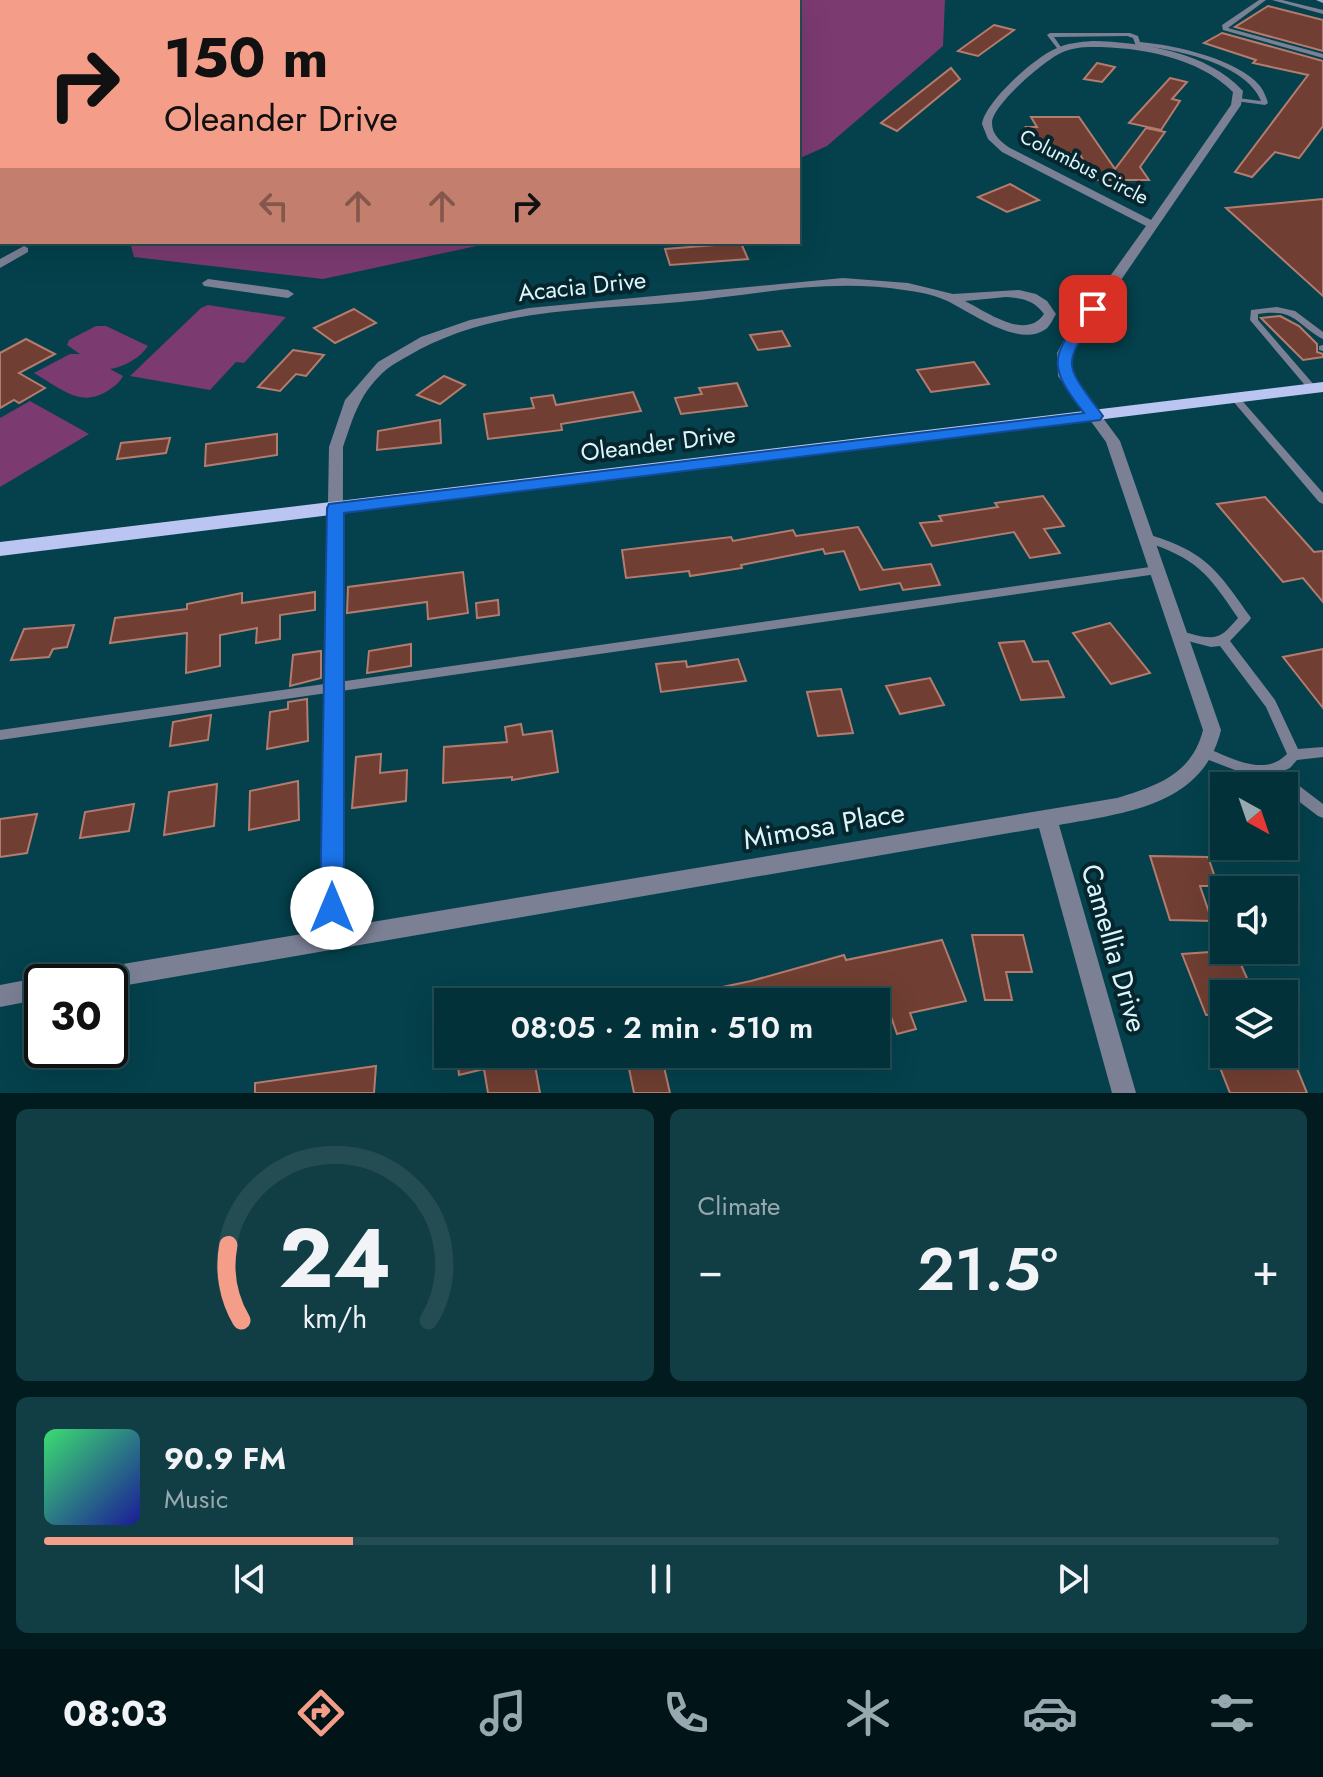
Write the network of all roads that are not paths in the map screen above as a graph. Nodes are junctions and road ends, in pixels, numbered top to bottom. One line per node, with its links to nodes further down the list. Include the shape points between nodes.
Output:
1 (1263, 0): 6 (lane, via 1225,29)
2 (1275, 0): 3 (lane)
3 (1323, 12)
4 (1138, 46): 5 (street, Columbus Circle); 5 (lane, via 1136,37 1128,34 1050,35); 7 (lane, via 1175,49); 8 (street, Columbus Circle)
5 (1060, 50): 10 (street, Columbus Circle, via 993,108 987,122 992,138 1029,163)
6 (1323, 56)
7 (1223, 66): 8 (lane); 9 (lane, via 1260,88 1265,103)
8 (1208, 70): 9 (street, Columbus Circle, via 1233,85)
9 (1238, 100): 10 (street, Columbus Circle)
10 (1153, 225): 19 (street, Columbus Circle, via 1064,353 1065,376)
11 (24, 250): 12 (street)
12 (0, 264)
13 (208, 283): 14 (street)
14 (288, 294)
15 (952, 298): 15 (street, Acacia Drive, via 984,318 1016,328 1036,327 1050,314 1023,294); 21 (street, Acacia Drive, via 900,285 834,282 535,312 451,330 391,360 350,402 336,447)
16 (1323, 336): 17 (lane, via 1281,307 1254,312 1254,320)
17 (1317, 388): 18 (main road, Oleander Drive)
18 (1235, 398): 19 (main road, Oleander Drive); 20 (lane)
19 (1095, 416): 21 (main road, Oleander Drive); 22 (street, via 1113,441)
20 (1323, 500)
21 (335, 508): 23 (main road, Oleander Drive); 27 (street, Acacia Drive)
22 (1147, 538): 24 (street); 26 (lane, via 1194,555 1218,579 1245,618)
23 (0, 549)
24 (1157, 570): 25 (street); 27 (lane)
25 (1180, 635): 26 (lane, via 1213,644); 30 (street, via 1212,730)
26 (1223, 641): 31 (lane, via 1271,704)
27 (334, 688): 28 (lane); 36 (street, Acacia Drive)
28 (0, 735)
29 (1323, 752): 31 (lane)
30 (1206, 753): 32 (lane); 35 (street, Mimosa Place, via 1164,791)
31 (1294, 755): 32 (lane)
32 (1271, 772)
33 (1298, 793): 34 (lane)
34 (1323, 812)
35 (1047, 819): 36 (street, Mimosa Place); 40 (street, Camellia Drive)
36 (331, 940): 37 (street, Mimosa Place)
37 (128, 974)
38 (24, 991): 39 (street)
39 (0, 996)
40 (1124, 1093)

